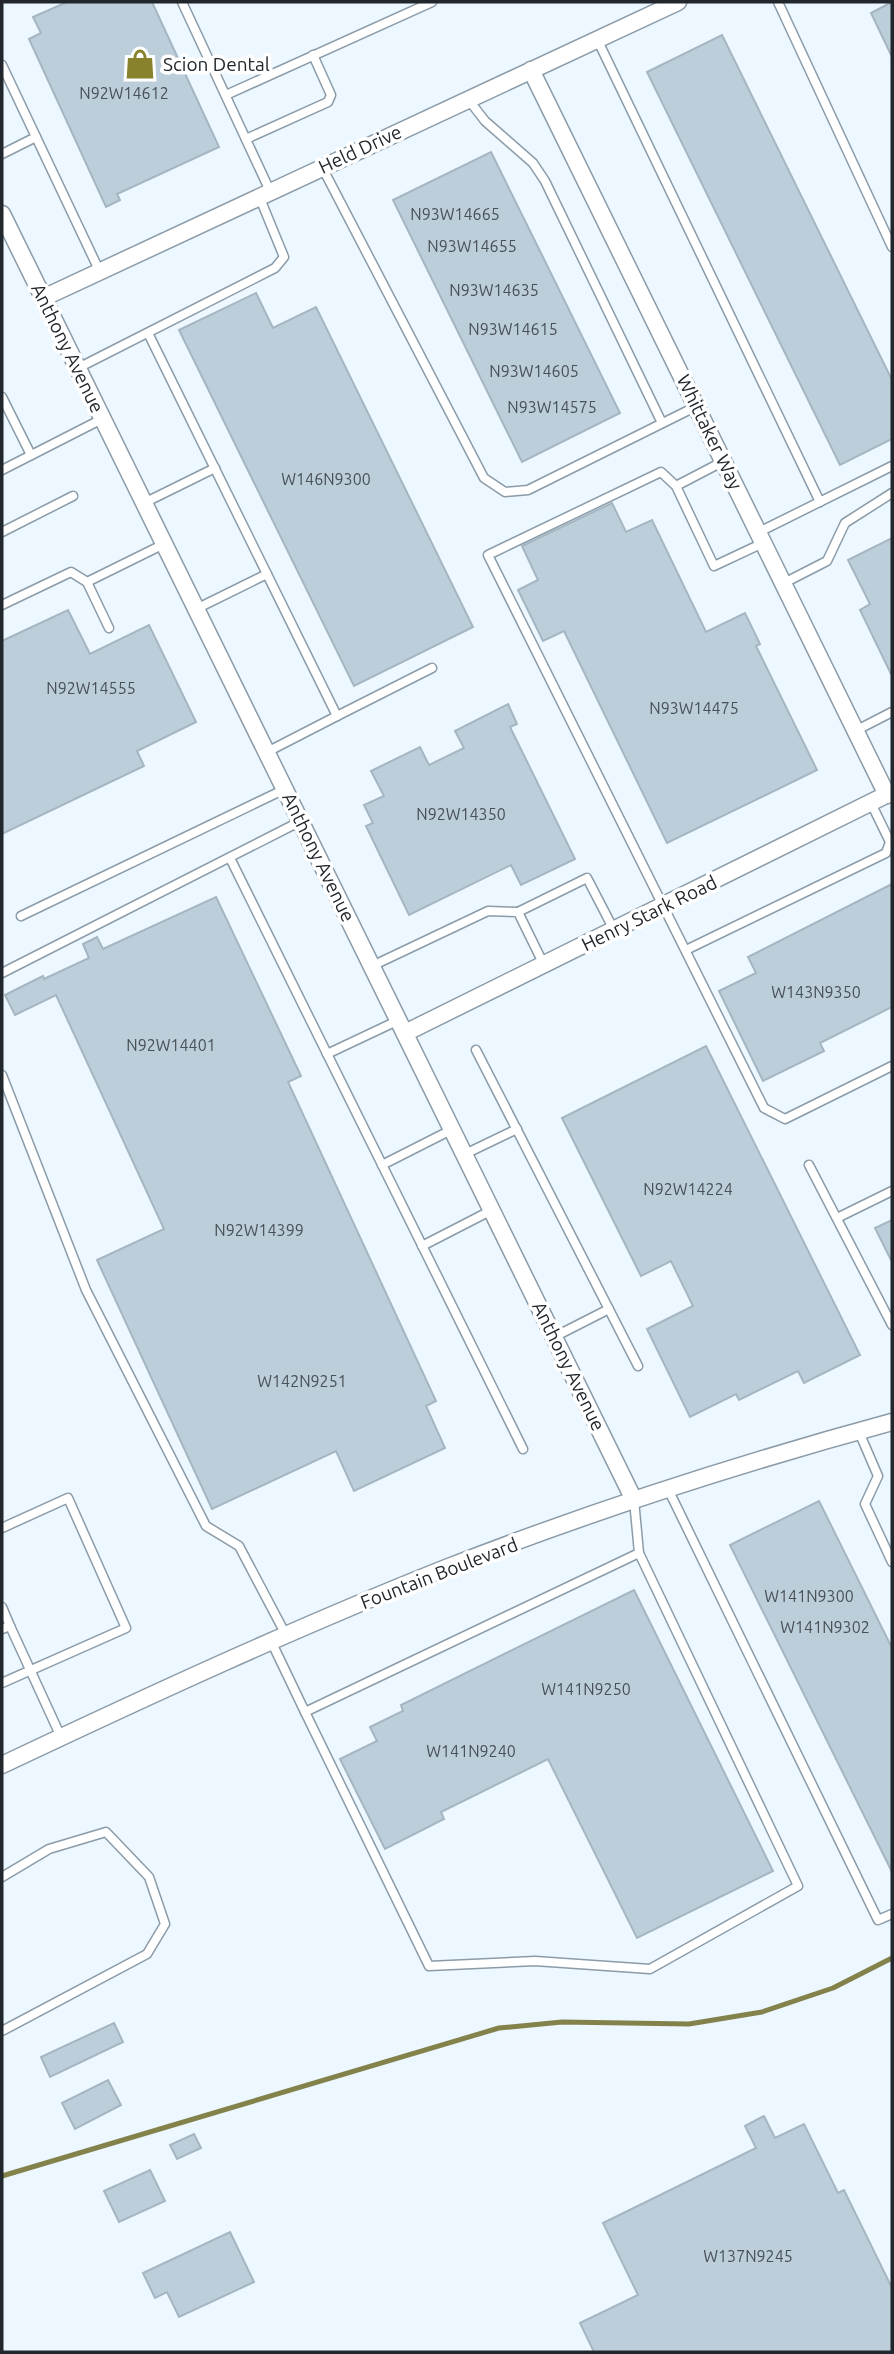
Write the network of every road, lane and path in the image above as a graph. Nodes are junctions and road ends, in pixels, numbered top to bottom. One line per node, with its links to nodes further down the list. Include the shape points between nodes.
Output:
1 (183, 2): 9 (lane)
2 (432, 2): 6 (lane)
3 (678, 2): 5 (street, Held Drive)
4 (778, 2): 17 (lane)
5 (597, 39): 8 (street, Held Drive); 34 (lane)
6 (313, 55): 9 (lane); 12 (lane, via 331,95 328,102)
7 (2, 65): 11 (lane)
8 (531, 70): 10 (street, Held Drive); 23 (street, Whittaker Way)
9 (226, 95): 12 (lane)
10 (468, 99): 14 (street, Held Drive); 25 (lane, via 485,121 533,163 545,181)
11 (36, 137): 13 (lane); 18 (lane)
12 (246, 139): 15 (lane)
13 (2, 154)
14 (322, 167): 15 (street, Held Drive); 25 (lane, via 484,478 505,492 528,489)
15 (265, 193): 18 (street, Held Drive); 20 (lane, via 284,257 275,268)
16 (2, 214): 19 (street, Anthony Avenue)
17 (892, 247)
18 (99, 270): 19 (street, Held Drive)
19 (43, 298): 21 (street, Anthony Avenue)
20 (148, 332): 21 (lane); 29 (lane)
21 (78, 368): 24 (street, Anthony Avenue)
22 (2, 397): 26 (lane)
23 (697, 406): 25 (lane); 27 (street, Whittaker Way)
24 (102, 419): 26 (lane); 35 (street, Anthony Avenue)
25 (662, 424)
26 (31, 455): 30 (lane)
27 (724, 461): 31 (lane); 37 (street, Whittaker Way)
28 (892, 466): 34 (lane)
29 (215, 468): 35 (lane); 39 (lane)
30 (2, 470)
31 (676, 486): 37 (lane, via 714,566); 55 (lane, via 661,472 488,555)
32 (892, 493): 41 (lane, via 845,523 827,561)
33 (73, 496): 36 (lane)
34 (820, 502): 37 (lane)
35 (144, 503): 38 (street, Anthony Avenue)
36 (2, 532)
37 (762, 537): 41 (street, Whittaker Way)
38 (164, 544): 40 (lane); 43 (street, Anthony Avenue)
39 (267, 574): 43 (lane); 47 (lane)
40 (87, 582): 42 (lane, via 71,572); 44 (lane)
41 (784, 583): 48 (street, Whittaker Way)
42 (2, 606)
43 (196, 609): 49 (street, Anthony Avenue)
44 (109, 628)
45 (432, 667): 47 (lane)
46 (892, 712): 48 (lane)
47 (337, 716): 49 (lane)
48 (857, 730): 51 (street, Whittaker Way)
49 (267, 752): 50 (street, Anthony Avenue)
50 (285, 789): 53 (street, Anthony Avenue); 57 (lane)
51 (890, 793): 52 (street, Henry Stark Road)
52 (871, 803): 55 (street, Henry Stark Road); 59 (lane, via 890,842 886,853)
53 (301, 821): 54 (lane); 61 (street, Anthony Avenue)
54 (230, 858): 62 (lane); 65 (lane)
55 (664, 905): 58 (street, Henry Stark Road); 59 (lane)
56 (518, 912): 58 (lane, via 587,878); 60 (lane); 61 (lane, via 488,911)
57 (21, 916)
58 (614, 930): 60 (street, Henry Stark Road)
59 (686, 950): 66 (lane, via 764,1108 785,1119)
60 (544, 965): 63 (street, Henry Stark Road)
61 (372, 966): 63 (street, Anthony Avenue)
62 (2, 973)
63 (402, 1027): 65 (lane); 68 (street, Anthony Avenue)
64 (475, 1050): 69 (lane)
65 (327, 1054): 71 (lane)
66 (892, 1066)
67 (2, 1075): 91 (lane, via 86,1290 206,1526 239,1546)
68 (453, 1129): 70 (street, Anthony Avenue); 71 (lane)
69 (517, 1129): 70 (lane); 77 (lane)
70 (465, 1154): 74 (street, Anthony Avenue)
71 (382, 1165): 76 (lane)
72 (809, 1165): 75 (lane)
73 (892, 1191): 75 (lane)
74 (492, 1210): 76 (lane); 79 (street, Anthony Avenue)
75 (837, 1218): 78 (lane)
76 (422, 1246): 83 (lane)
77 (609, 1309): 79 (lane); 80 (lane)
78 (892, 1325)
79 (554, 1337): 85 (street, Anthony Avenue)
80 (638, 1366)
81 (892, 1422): 82 (street, Fountain Boulevard)
82 (859, 1432): 84 (street, Fountain Boulevard); 88 (lane, via 878,1476 865,1504)
83 (523, 1449)
84 (668, 1489): 85 (street, Fountain Boulevard); 98 (lane, via 878,1920)
85 (634, 1500): 87 (lane); 91 (street, Fountain Boulevard, via 447,1568)
86 (2, 1528): 92 (lane, via 68,1498 126,1628)
87 (639, 1553): 94 (lane); 94 (lane, via 798,1886 650,1969 535,1961 429,1966)
88 (892, 1562)
89 (2, 1607): 90 (lane)
90 (6, 1628): 92 (lane)
91 (278, 1638): 94 (lane); 95 (street, Fountain Boulevard)
92 (32, 1672): 93 (lane); 95 (lane)
93 (2, 1683)
94 (305, 1712)
95 (61, 1737): 96 (street, Fountain Boulevard)
96 (2, 1765)
97 (2, 1877): 99 (lane, via 49,1849 106,1832 149,1877 165,1924 147,1954)
98 (892, 1914)
99 (2, 2031)

